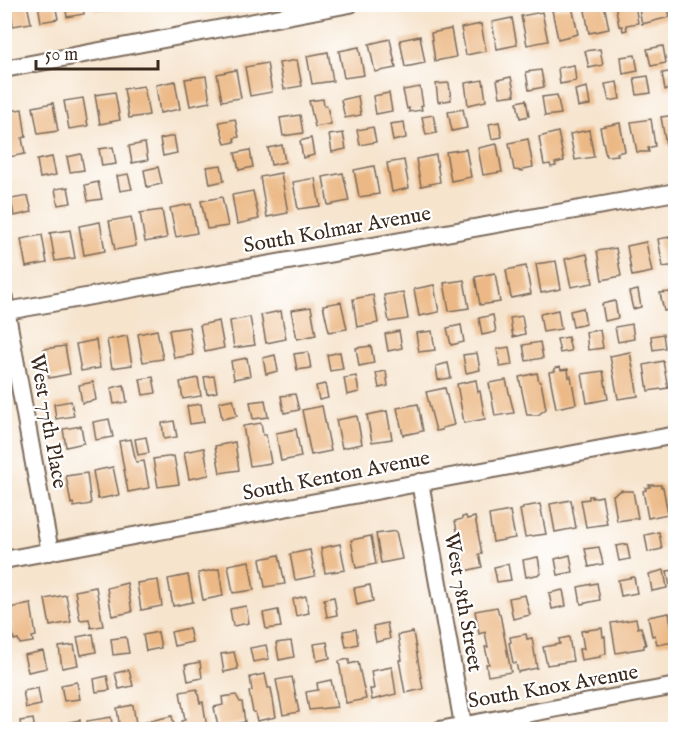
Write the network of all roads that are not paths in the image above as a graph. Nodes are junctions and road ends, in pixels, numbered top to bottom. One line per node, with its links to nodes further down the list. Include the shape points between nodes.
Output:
1 (350, 4): 2 (street)
2 (4, 69)
3 (675, 192): 4 (street, South Kolmar Avenue)
4 (6, 304): 7 (street, West 77th Place)
5 (675, 435): 6 (street, South Kenton Avenue)
6 (420, 482): 7 (street, South Kenton Avenue); 10 (street, West 78th Street)
7 (50, 552): 8 (street, South Kenton Avenue)
8 (4, 560)
9 (675, 686): 10 (street, South Knox Avenue)
10 (463, 727): 11 (street, South Knox Avenue)
11 (439, 729)

